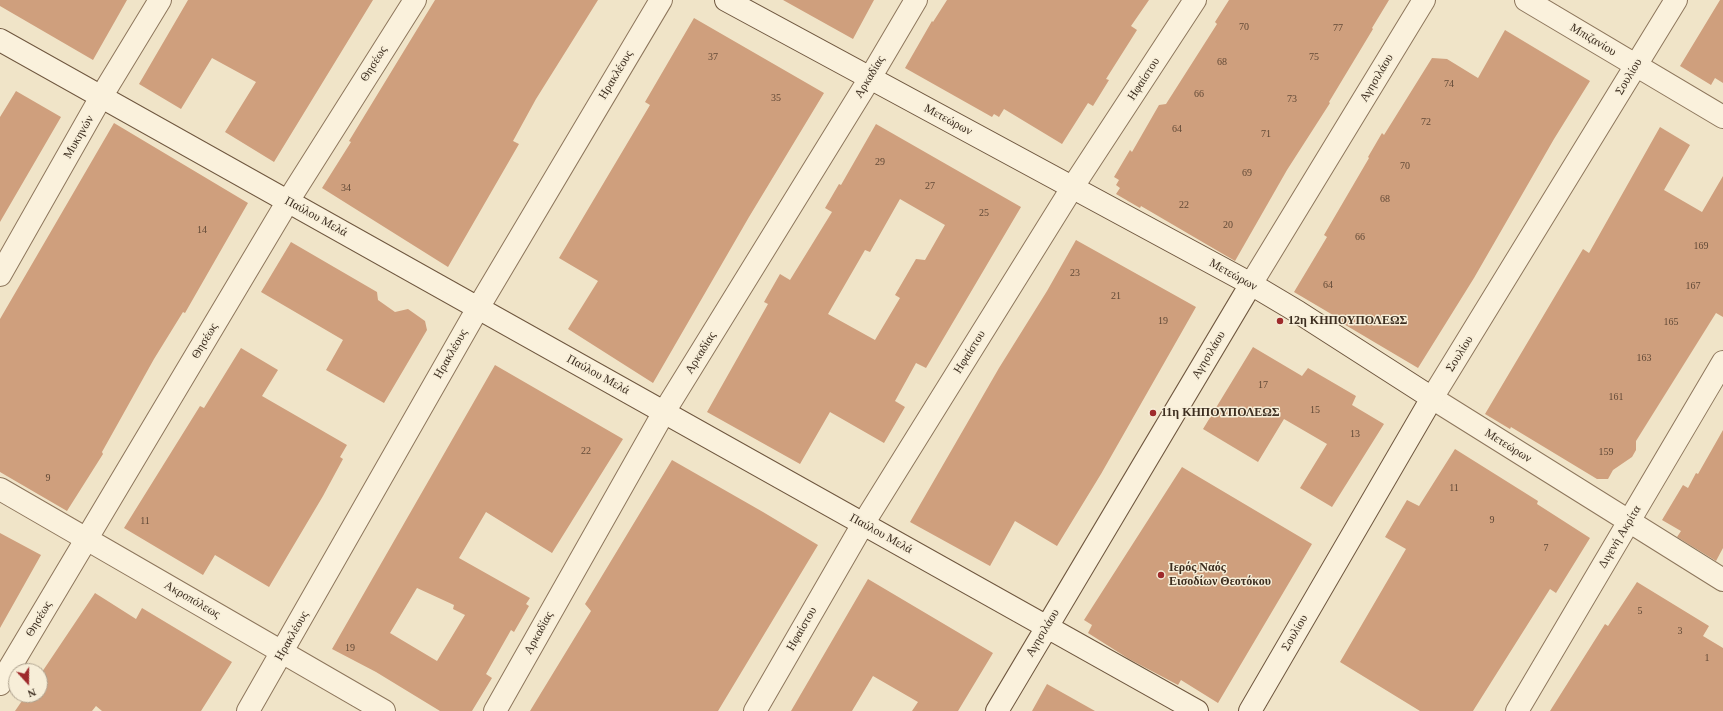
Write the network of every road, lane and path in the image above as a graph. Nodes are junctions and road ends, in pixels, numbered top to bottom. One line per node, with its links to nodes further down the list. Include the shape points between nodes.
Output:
1 (160, 0): 13 (street, Μυκηνών)
2 (415, 0): 16 (street, Θησέως)
3 (661, 0): 19 (street, Ηρακλέους)
4 (726, 0): 12 (street, Μετεώρων)
5 (916, 0): 12 (street, Αρκαδίας)
6 (1195, 0): 15 (street, Ηφαίστου)
7 (1424, 0): 18 (street, Αγησιλάου)
8 (1526, 0): 11 (street, Μπιζανίου)
9 (1676, 0): 11 (street, Σουλίου)
10 (0, 40): 13 (street, Παύλου Μελά)
11 (1636, 66): 14 (street, Μπιζανίου); 21 (street, Σουλίου)
12 (870, 78): 15 (street, Μετεώρων); 22 (street, Αρκαδίας)
13 (101, 97): 16 (street, Παύλου Μελά); 17 (street, Μυκηνών)
14 (1723, 117)
15 (1072, 188): 18 (street, Μετεώρων); 25 (street, Ηφαίστου)
16 (288, 202): 19 (street, Παύλου Μελά); 26 (street, Θησέως)
17 (0, 275)
18 (1251, 284): 21 (street, Μετεώρων); 28 (street, Αγησιλάου)
19 (478, 308): 22 (street, Παύλου Μελά); 29 (street, Ηρακλέους)
20 (1723, 362): 24 (street, Διγενή Ακρίτα)
21 (1432, 398): 24 (street, Μετεώρων); 37 (street, Σουλίου)
22 (664, 412): 25 (street, Παύλου Μελά); 33 (street, Αρκαδίας)
23 (0, 489): 26 (street, Ακροπόλεως)
24 (1630, 521): 27 (street, Μετεώρων); 38 (street, Διγενή Ακρίτα)
25 (863, 524): 28 (street, Παύλου Μελά); 34 (street, Ηφαίστου)
26 (86, 539): 29 (street, Ακροπόλεως); 30 (street, Θησέως)
27 (1723, 580)
28 (1047, 627): 35 (street, Αγησιλάου); 36 (street, Παύλου Μελά)
29 (282, 652): 31 (street, Ηρακλέους); 32 (street, Ακροπόλεως)
30 (0, 684)
31 (248, 711)
32 (384, 711)
33 (495, 711)
34 (755, 711)
35 (997, 711)
36 (1197, 711)
37 (1250, 711)
38 (1517, 711)

